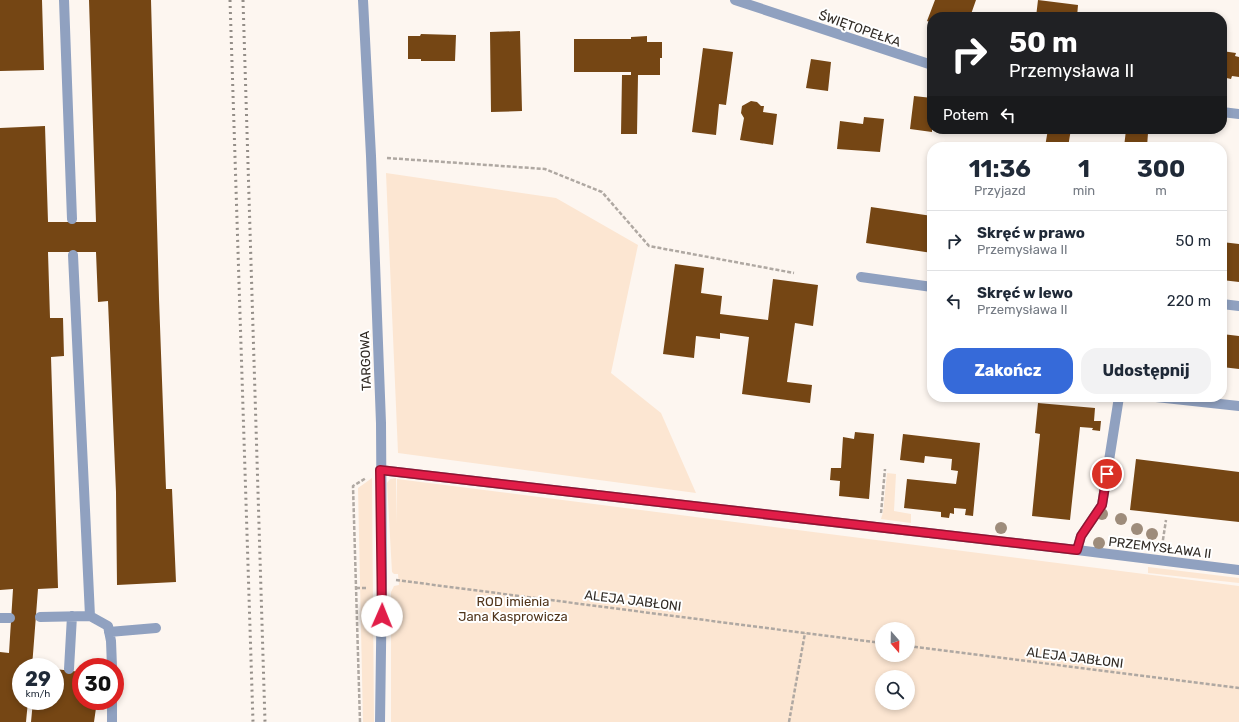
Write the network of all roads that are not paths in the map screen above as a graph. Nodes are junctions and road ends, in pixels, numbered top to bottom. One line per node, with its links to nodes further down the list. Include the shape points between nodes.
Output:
1 (64, 0): 7 (street)
2 (363, 0): 16 (street, TARGOWA, via 381,423)
3 (735, 0): 4 (street, ŚWIĘTOPEŁKA)
4 (927, 63)
5 (1227, 113): 6 (street)
6 (1239, 114)
7 (72, 219)
8 (73, 254): 20 (street)
9 (861, 277): 10 (street)
10 (927, 286)
11 (1227, 305): 12 (street)
12 (1239, 306)
13 (1118, 402): 17 (street, via 1102,505 1081,536)
14 (1202, 402): 15 (street)
15 (1239, 406)
16 (380, 470): 17 (street, PRZEMYSŁAWA II); 28 (street, TARGOWA)
17 (1077, 550): 18 (street, PRZEMYSŁAWA II)
18 (1239, 570)
19 (72, 616): 20 (street); 21 (street); 25 (street)
20 (90, 616): 23 (street, via 108,626)
21 (40, 617)
22 (156, 628): 23 (street)
23 (109, 632): 24 (street)
24 (112, 658)
25 (69, 669)
26 (112, 710): 27 (street)
27 (112, 722)
28 (380, 722)

